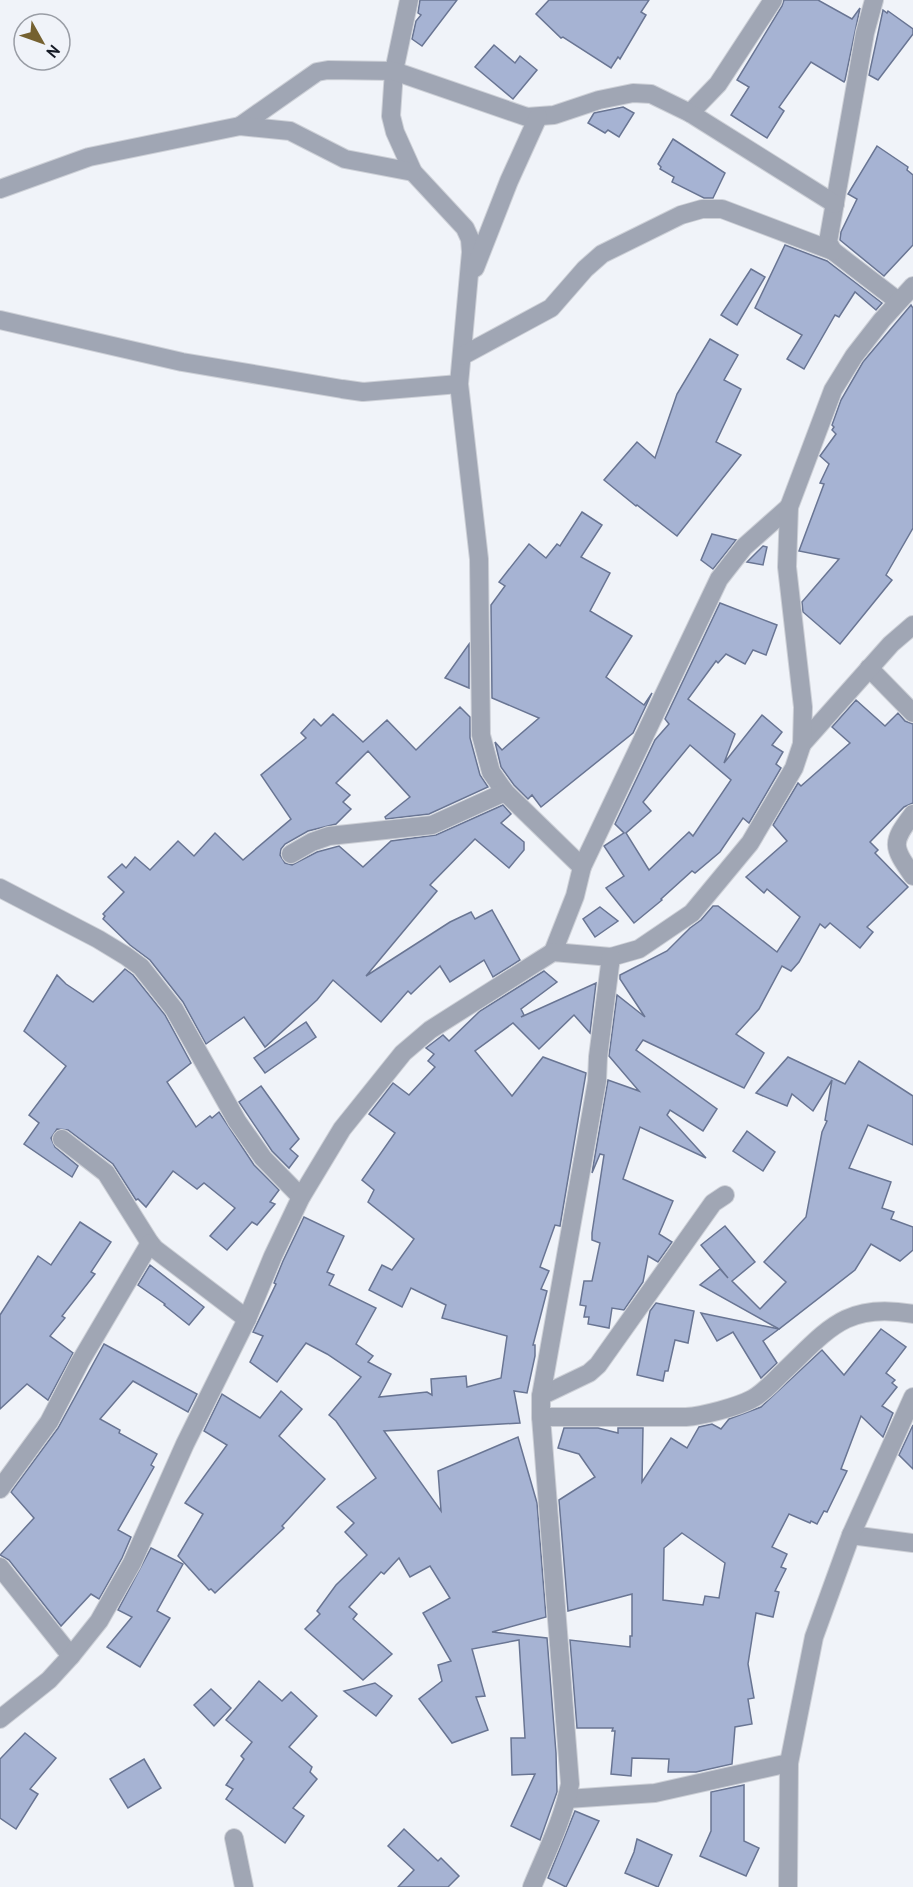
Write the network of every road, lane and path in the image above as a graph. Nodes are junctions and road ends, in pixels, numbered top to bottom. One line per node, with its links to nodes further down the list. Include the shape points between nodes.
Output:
1 (409, 0): 4 (street)
2 (773, 0): 5 (street, via 718,84)
3 (874, 0): 10 (street, via 864,33)
4 (394, 71): 6 (street, via 527,117); 7 (street, via 317,72); 8 (street, via 391,116)
5 (690, 114): 6 (street, via 657,96 633,93); 10 (street)
6 (538, 117): 12 (street)
7 (240, 126): 8 (street, via 291,131 345,159); 9 (street, via 89,156)
8 (414, 172): 12 (street, via 465,228 471,252)
9 (0, 189)
10 (835, 204): 11 (street, via 828,242)
11 (833, 251): 14 (street); 16 (street, via 722,209 702,209 681,215 602,254 551,308)
12 (468, 285): 16 (street)
13 (913, 286): 14 (street)
14 (898, 301): 18 (street, via 832,390)
15 (0, 320): 17 (street, via 182,362 363,392)
16 (462, 356): 17 (street)
17 (459, 384): 23 (street, via 479,559 481,735 491,772)
18 (789, 507): 22 (street, via 787,567 803,707); 26 (street, via 744,547 719,579)
19 (913, 625): 20 (street)
20 (869, 669): 21 (street); 22 (street)
21 (913, 713)
22 (802, 744): 30 (street, via 794,768 750,843 692,914 639,950)
23 (505, 792): 25 (street, via 432,825 329,836); 26 (street)
24 (913, 814): 27 (street, via 896,841 900,858)
25 (291, 854)
26 (582, 867): 29 (street)
27 (913, 876)
28 (0, 888): 33 (street, via 98,939 141,968 174,1009 263,1158)
29 (553, 952): 30 (street); 33 (street, via 430,1030 403,1053 342,1129)
30 (611, 957): 37 (street, via 597,1081)
31 (62, 1139): 34 (street, via 106,1173)
32 (725, 1195): 37 (street, via 713,1203 598,1365)
33 (301, 1197): 36 (street)
34 (150, 1243): 36 (street); 40 (street, via 80,1362 50,1422)
35 (913, 1314): 39 (street, via 880,1310 840,1321 753,1399 699,1416)
36 (247, 1319): 44 (street, via 132,1563 99,1621)
37 (542, 1396): 39 (street)
38 (913, 1397): 41 (street)
39 (541, 1417): 47 (street, via 570,1771)
40 (0, 1489)
41 (851, 1535): 42 (street); 46 (street, via 814,1637)
42 (913, 1543)
43 (0, 1567): 44 (street)
44 (71, 1656): 45 (street, via 49,1680)
45 (0, 1719)
46 (789, 1763): 47 (street, via 655,1793); 51 (street)
47 (567, 1799): 50 (street)
48 (234, 1838): 49 (street)
49 (244, 1887)
50 (532, 1887)
51 (788, 1887)

